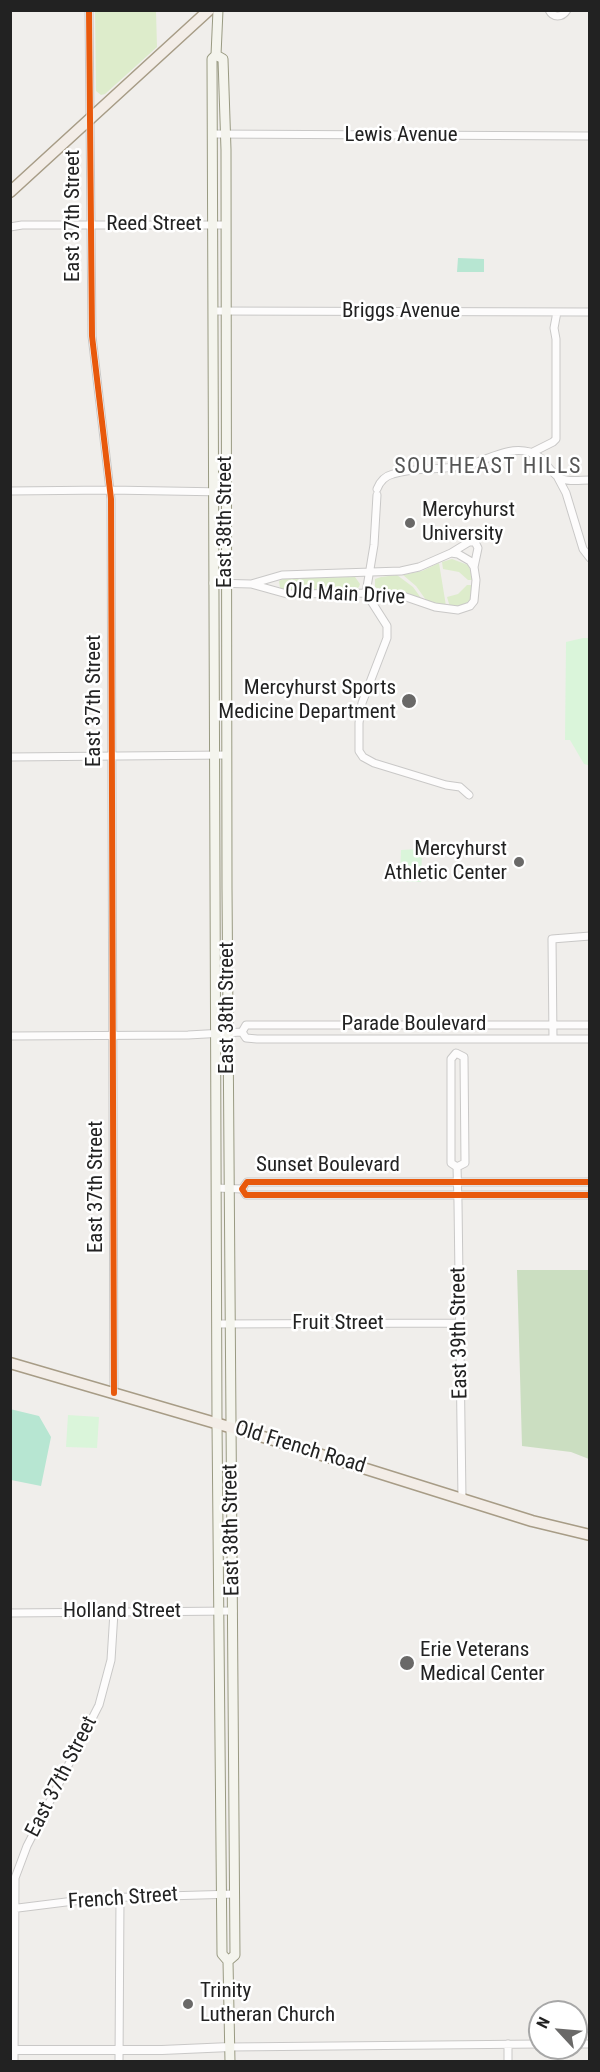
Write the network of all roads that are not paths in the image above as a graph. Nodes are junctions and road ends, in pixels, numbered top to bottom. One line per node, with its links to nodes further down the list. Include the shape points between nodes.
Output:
1 (90, 10): 7 (street, East 37th Street)
2 (209, 10): 7 (main road)
3 (218, 10): 6 (main road, East 38th Street)
4 (549, 10): 5 (street, via 557,16)
5 (567, 10)
6 (216, 55): 8 (main road, East 38th Street, via 212,58); 9 (main road, East 38th Street, via 223,58)
7 (90, 119): 11 (main road); 12 (street, East 37th Street)
8 (213, 134): 9 (street, Lewis Avenue); 13 (main road, East 38th Street)
9 (226, 134): 10 (street, Lewis Avenue); 14 (main road, East 38th Street)
10 (590, 136)
11 (10, 192)
12 (90, 225): 13 (street, Reed Street); 15 (street, Reed Street); 23 (street, East 37th Street, via 93,349)
13 (213, 225): 14 (street, Reed Street); 16 (main road, East 38th Street)
14 (226, 225): 17 (main road, East 38th Street)
15 (10, 227)
16 (213, 311): 17 (street, Briggs Avenue); 25 (main road, East 38th Street)
17 (226, 312): 18 (street, Briggs Avenue); 26 (main road, East 38th Street)
18 (557, 312): 19 (street, Briggs Avenue); 20 (street, via 556,439)
19 (590, 312)
20 (531, 453): 21 (street); 30 (street, via 504,452 465,466 386,477 377,492)
21 (557, 476): 22 (street, via 569,481); 28 (street, via 583,549)
22 (590, 480)
23 (110, 490): 24 (street); 25 (street); 37 (street, East 37th Street)
24 (10, 491)
25 (213, 492): 26 (street); 32 (main road, East 38th Street)
26 (225, 492): 31 (main road, East 38th Street)
27 (452, 553): 29 (street, via 464,556); 29 (street, Old Main Drive, via 475,542 478,548); 30 (street, Old Main Drive, via 410,569)
28 (590, 558)
29 (474, 567): 34 (street, Old Main Drive, via 474,600 458,610 403,596)
30 (368, 573): 33 (street, Old Main Drive, via 282,575); 34 (street)
31 (226, 583): 32 (street, Old Main Drive); 33 (street, Old Main Drive); 36 (main road, East 38th Street)
32 (213, 584): 35 (main road, East 38th Street)
33 (251, 584): 34 (street, Old Main Drive, via 287,594)
34 (366, 593): 39 (street, via 387,626 387,638 361,705 359,751 374,763 460,787)
35 (214, 755): 36 (street); 37 (street); 46 (main road, East 38th Street)
36 (227, 755): 44 (main road, East 38th Street)
37 (112, 756): 38 (street); 47 (street, East 37th Street)
38 (10, 757)
39 (469, 795)
40 (590, 936): 42 (street, via 552,939)
41 (456, 1025): 42 (street, Parade Boulevard); 45 (street, Parade Boulevard, via 246,1025); 51 (street, East 39th Street)
42 (552, 1025): 43 (street, Parade Boulevard); 49 (street)
43 (590, 1025)
44 (228, 1032): 45 (street, Parade Boulevard); 46 (street, Parade Boulevard); 57 (main road, East 38th Street)
45 (242, 1032): 51 (street, Parade Boulevard, via 246,1038 257,1039)
46 (216, 1033): 47 (street, Parade Boulevard); 56 (main road, East 38th Street)
47 (113, 1035): 48 (street, Parade Boulevard); 65 (street, East 37th Street)
48 (10, 1036)
49 (553, 1039): 50 (street, Parade Boulevard); 51 (street, Parade Boulevard)
50 (590, 1039)
51 (456, 1040): 52 (street, East 39th Street)
52 (456, 1053): 53 (street, East 39th Street, via 451,1059 451,1163); 53 (street, East 39th Street, via 464,1057 465,1155 465,1163)
53 (457, 1167): 54 (street, East 39th Street)
54 (457, 1182): 55 (street, Sunset Boulevard); 58 (street, Sunset Boulevard, via 247,1182); 59 (street, East 39th Street)
55 (590, 1182)
56 (216, 1188): 57 (street, Sunset Boulevard); 62 (main road, East 38th Street)
57 (229, 1189): 58 (street, Sunset Boulevard); 63 (main road, East 38th Street)
58 (242, 1189): 59 (street, Sunset Boulevard, via 246,1195)
59 (457, 1195): 60 (street, Sunset Boulevard); 61 (street, East 39th Street)
60 (590, 1195)
61 (459, 1323): 63 (street, Fruit Street); 68 (street, East 39th Street)
62 (217, 1324): 63 (street, Fruit Street); 66 (main road, East 38th Street)
63 (230, 1324): 67 (main road, East 38th Street)
64 (10, 1363): 65 (main road, Old French Road)
65 (114, 1393): 66 (main road, Old French Road)
66 (217, 1423): 67 (main road, Old French Road); 70 (main road, East 38th Street)
67 (231, 1427): 68 (main road, Old French Road); 71 (main road, East 38th Street)
68 (462, 1499): 69 (main road, Old French Road)
69 (590, 1535)
70 (219, 1611): 71 (street, Holland Street); 72 (street, Holland Street); 74 (main road, East 38th Street)
71 (232, 1611): 75 (main road, East 38th Street)
72 (114, 1612): 73 (street, Holland Street); 77 (street, East 37th Street, via 111,1660 103,1695 21,1858)
73 (10, 1613)
74 (222, 1894): 75 (street, French Street); 76 (street, French Street); 78 (main road, East 38th Street, via 222,1954)
75 (235, 1894): 78 (main road, East 38th Street, via 235,1955)
76 (120, 1897): 77 (street, French Street); 83 (street)
77 (12, 1909): 82 (street, East 37th Street)
78 (228, 1961): 81 (main road, East 38th Street)
79 (508, 2044): 80 (street); 81 (street); 87 (street)
80 (528, 2044)
81 (230, 2047): 83 (street); 86 (main road, East 38th Street)
82 (12, 2050): 83 (street); 84 (street, East 37th Street)
83 (119, 2050): 85 (street)
84 (14, 2061)
85 (119, 2061)
86 (230, 2061)
87 (508, 2061)

